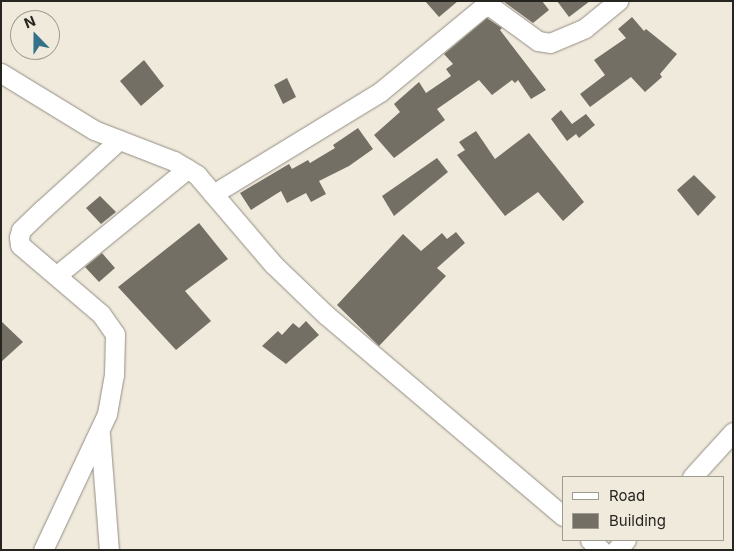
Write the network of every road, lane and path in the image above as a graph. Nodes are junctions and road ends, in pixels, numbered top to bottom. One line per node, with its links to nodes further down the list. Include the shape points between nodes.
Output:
1 (618, 1): 5 (street, via 585,28 550,43 538,41 490,6 482,8 380,92)
2 (1, 73): 3 (street, via 94,130)
3 (119, 140): 4 (street); 6 (street, via 21,230 20,245)
4 (187, 169): 5 (street); 6 (street)
5 (214, 194): 10 (street, via 274,265 326,315)
6 (57, 275): 8 (street, via 101,314 115,334 114,375)
7 (733, 432): 9 (street)
8 (100, 433): 13 (street); 14 (street)
9 (693, 476)
10 (562, 515)
11 (591, 541): 15 (street)
12 (625, 541): 16 (street)
13 (43, 550)
14 (110, 550)
15 (601, 550)
16 (616, 550)

